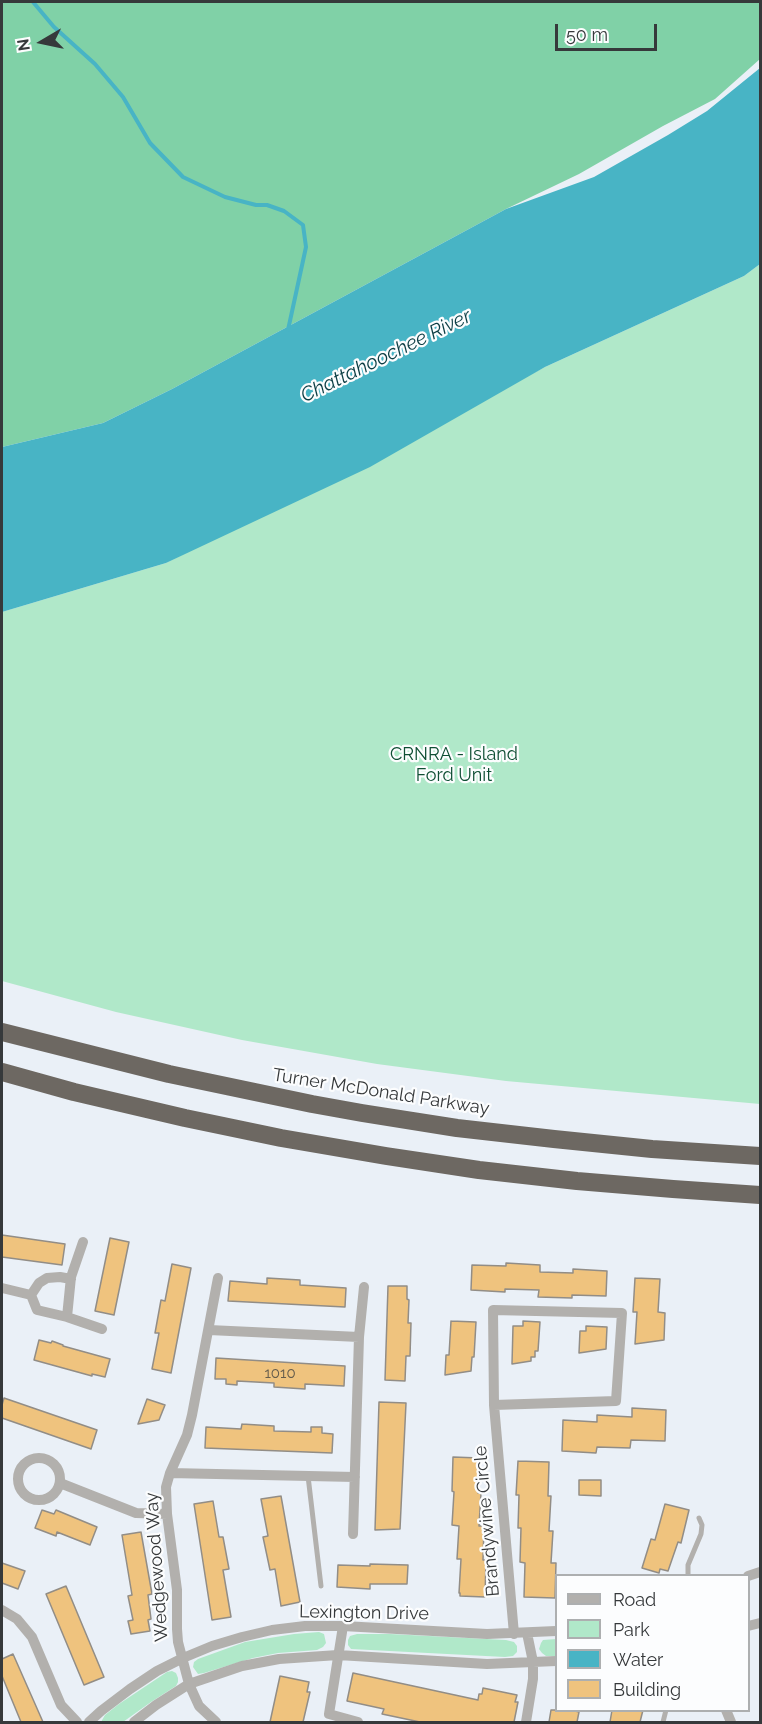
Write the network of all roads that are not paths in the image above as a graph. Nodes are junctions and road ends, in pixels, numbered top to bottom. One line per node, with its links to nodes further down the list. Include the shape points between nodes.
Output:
1 (2, 1032): 3 (highway, Turner McDonald Parkway, via 180,1077 362,1113 535,1137)
2 (2, 1071): 4 (highway, via 185,1118 344,1149 529,1176)
3 (760, 1156)
4 (754, 1194)
5 (83, 1242): 7 (street)
6 (218, 1278): 13 (street, Wedgewood Way)
7 (71, 1279): 10 (street, via 46,1278); 11 (street)
8 (363, 1287): 14 (street)
9 (2, 1288): 10 (street)
10 (31, 1295): 11 (street, via 37,1310)
11 (67, 1317): 12 (street)
12 (102, 1329)
13 (209, 1329): 14 (street); 16 (street, Wedgewood Way, via 187,1435)
14 (358, 1337): 18 (street)
15 (494, 1405): 15 (street, Brandywine Circle, via 616,1401 622,1313 494,1310); 29 (street, Brandywine Circle)
16 (170, 1473): 17 (street, Wedgewood Way); 20 (street, Wedgewood Way)
17 (308, 1476): 18 (street, Wedgewood Way); 24 (lane)
18 (355, 1477): 22 (street)
19 (60, 1483): 19 (street, via 57,1468 45,1459 30,1460 19,1473 21,1490 34,1500 51,1497); 20 (street, via 136,1513)
20 (166, 1514): 31 (street, Wedgewood Way, via 177,1590 177,1635)
21 (699, 1518): 23 (lane, via 701,1533)
22 (353, 1534)
23 (688, 1574)
24 (321, 1586)
25 (2, 1610): 35 (street, via 18,1619 32,1637 61,1705)
26 (343, 1626): 29 (street, Lexington Drive); 30 (street); 31 (street, Lexington Drive, via 272,1630)
27 (555, 1631): 28 (street, Lexington Drive)
28 (527, 1633): 29 (street, Lexington Drive); 33 (street)
29 (514, 1634)
30 (338, 1655): 33 (street, via 487,1664); 34 (street, via 242,1666); 39 (street, via 329,1714)
31 (183, 1658): 34 (street, Wedgewood Way); 36 (street, Lexington Drive, via 130,1689)
32 (555, 1661): 33 (street)
33 (533, 1662): 40 (street)
34 (189, 1684): 37 (street); 38 (street, Wedgewood Way, via 199,1706)
35 (77, 1722)
36 (89, 1722)
37 (134, 1722)
38 (216, 1722)
39 (358, 1722)
40 (526, 1722)

